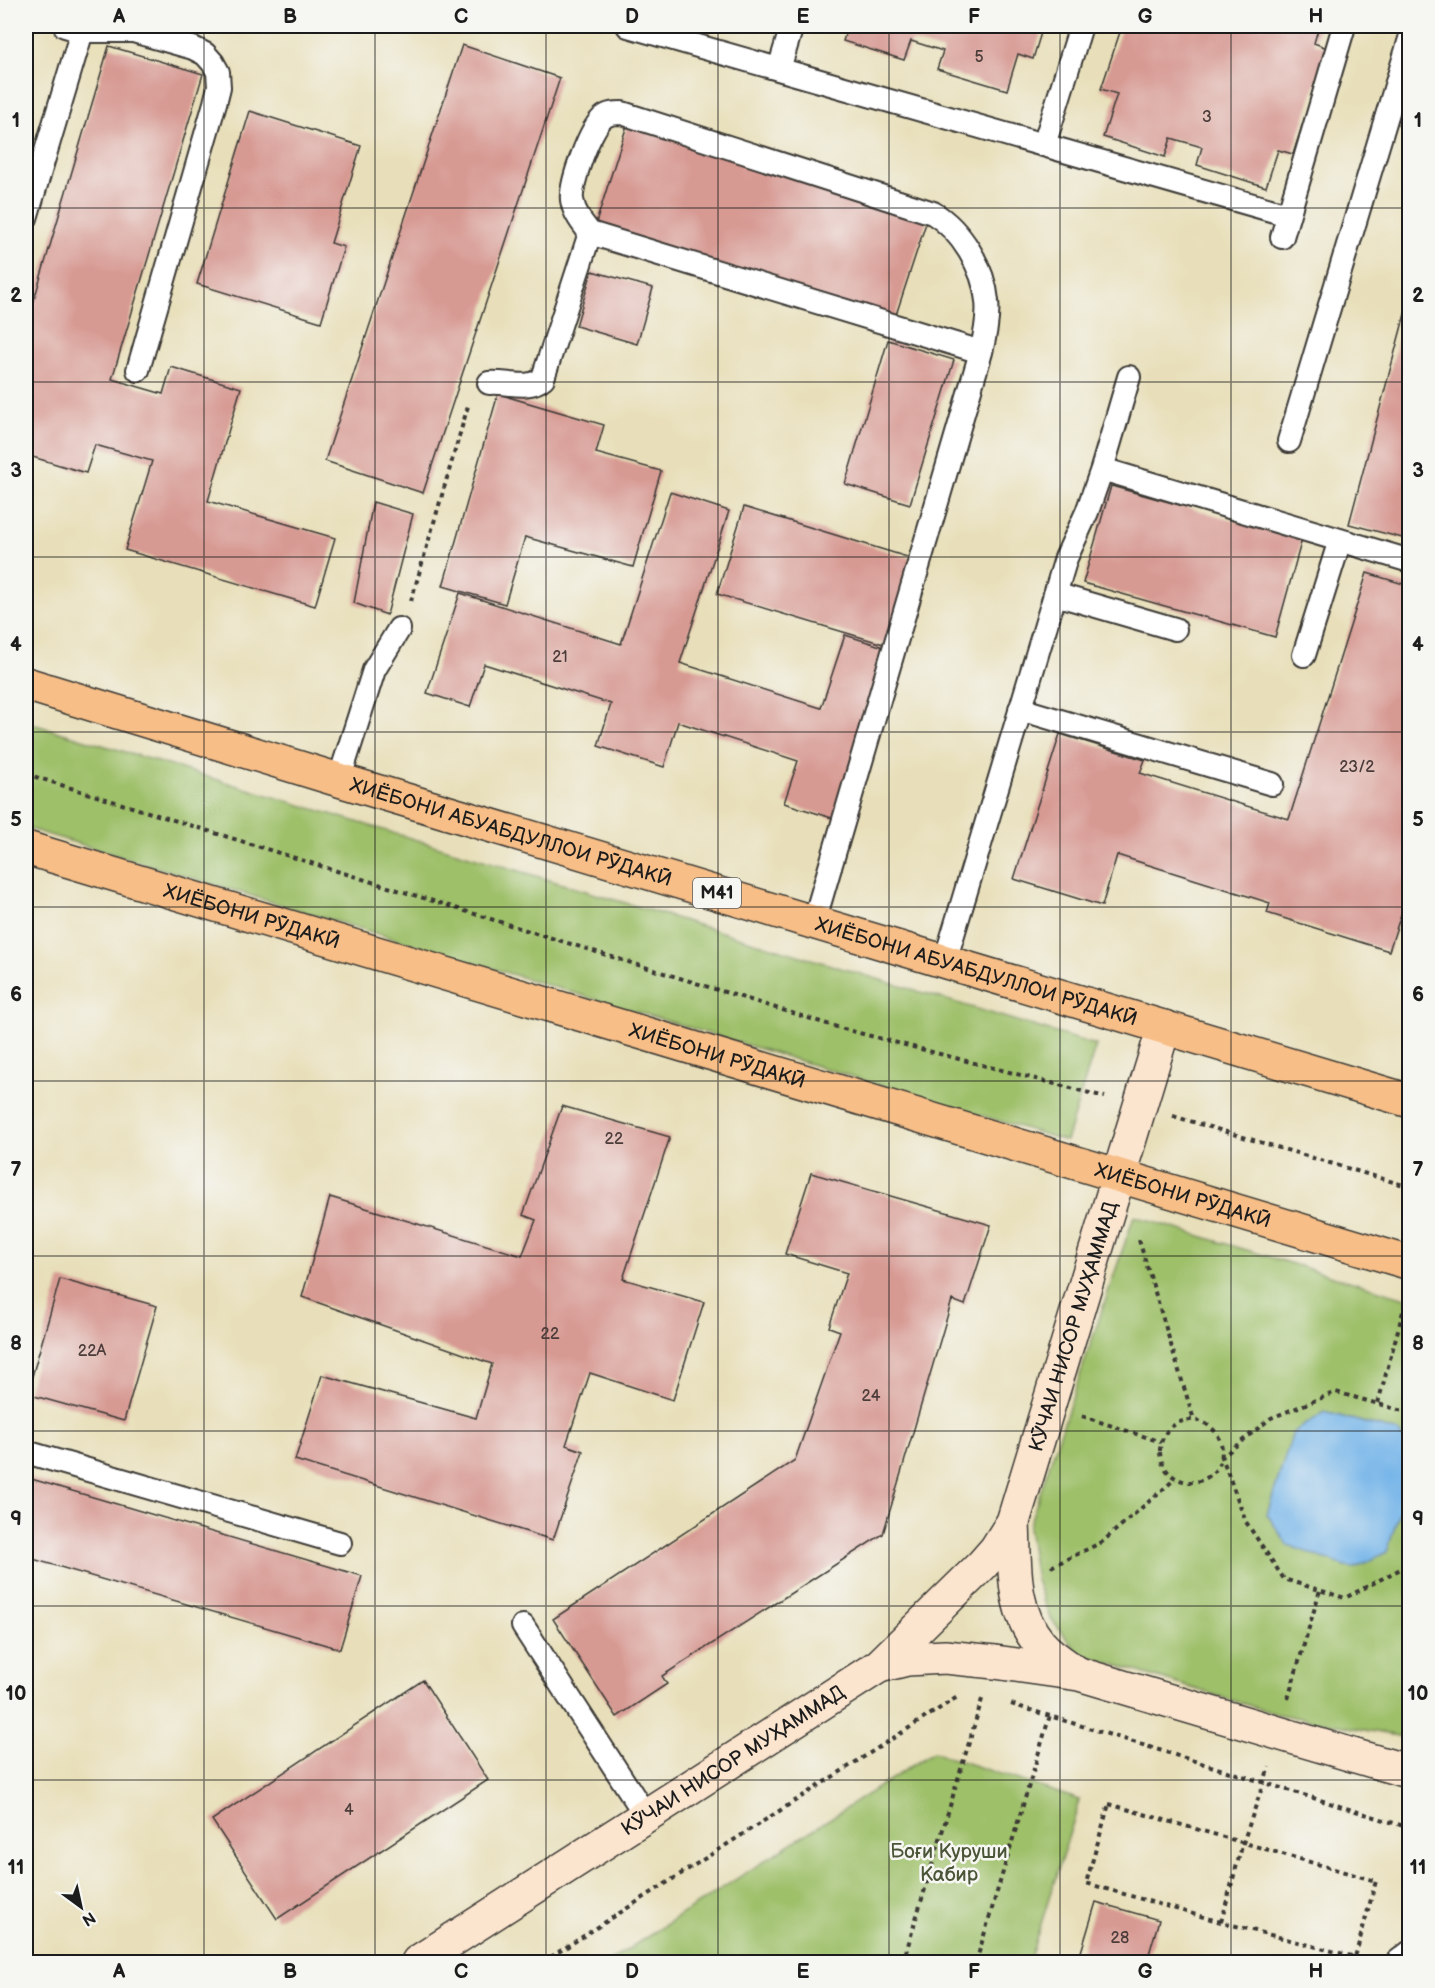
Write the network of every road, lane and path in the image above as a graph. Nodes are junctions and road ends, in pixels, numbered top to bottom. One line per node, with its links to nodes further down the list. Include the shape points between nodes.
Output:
1 (628, 26): 7 (lane)
2 (792, 26): 7 (lane)
3 (1081, 26): 8 (lane)
4 (1344, 26): 8 (lane, via 1285,226)
5 (74, 28): 9 (lane); 12 (lane, via 134,31 194,48 205,54 218,72 215,103)
6 (1410, 39): 15 (lane)
7 (779, 69): 8 (lane)
8 (1044, 145)
9 (26, 218)
10 (590, 233): 11 (lane); 11 (lane, via 574,209 573,187 594,127 603,117 622,113 945,220 963,242 982,280 987,317); 14 (lane, via 543,378 527,386)
11 (981, 352): 29 (lane)
12 (138, 370)
13 (1129, 377): 16 (lane)
14 (489, 383): 20 (path, via 468,405 407,614)
15 (1289, 441)
16 (1102, 469): 17 (lane); 19 (lane)
17 (1340, 540): 18 (lane); 22 (lane)
18 (1410, 561)
19 (1055, 594): 21 (lane); 24 (lane)
20 (399, 629): 26 (lane, via 374,670)
21 (1175, 629)
22 (1304, 655)
23 (26, 684): 26 (highway, ХИЁБОНИ АБУАБДУЛЛОИ РӮДАКӢ / M41)
24 (1020, 709): 27 (lane); 30 (lane)
25 (26, 774): 33 (path, via 840,1028)
26 (339, 780): 29 (highway, ХИЁБОНИ АБУАБДУЛЛОИ РӮДАКӢ / M41)
27 (1272, 784)
28 (26, 848): 34 (highway, ХИЁБОНИ РӮДАКӢ)
29 (814, 922): 30 (highway, ХИЁБОНИ АБУАБДУЛЛОИ РӮДАКӢ / M41)
30 (945, 961): 31 (highway, ХИЁБОНИ АБУАБДУЛЛОИ РӮДАКӢ / M41)
31 (1164, 1027): 32 (highway, ХИЁБОНИ АБУАБДУЛЛОИ РӮДАКӢ / M41); 33 (street, КӮЧАИ НИСОР МУҲАММАД)
32 (1410, 1101)
33 (1140, 1106): 34 (street, КӮЧАИ НИСОР МУҲАММАД); 35 (path)
34 (1118, 1176): 37 (highway, ХИЁБОНИ РӮДАКӢ); 40 (street, КӮЧАИ НИСОР МУҲАММАД)
35 (1410, 1187)
36 (1136, 1231): 42 (path)
37 (1410, 1263)
38 (1410, 1288): 39 (path)
39 (1378, 1404): 41 (path); 45 (path, via 1336,1392 1271,1418)
40 (1048, 1405): 43 (path); 47 (street, КӮЧАИ НИСОР МУҲАММАД)
41 (1410, 1413)
42 (1194, 1420): 43 (path, via 1174,1425); 45 (path, via 1213,1429 1219,1437)
43 (1161, 1442): 46 (path, via 1162,1462)
44 (26, 1452): 48 (lane)
45 (1222, 1457): 46 (path, via 1212,1474 1204,1479); 51 (path, via 1246,1522 1284,1579)
46 (1175, 1479): 50 (path, via 1102,1542)
47 (1013, 1522): 50 (street, КӮЧАИ НИСОР МУҲАММАД); 53 (street, КӮЧАИ НИСОР МУҲАММАД, via 982,1565)
48 (340, 1543)
49 (1410, 1564): 51 (path, via 1345,1598)
50 (1015, 1585): 54 (street, КӮЧАИ НИСОР МУҲАММАД, via 1018,1603 1040,1644)
51 (1320, 1590): 61 (path)
52 (523, 1626): 64 (lane)
53 (879, 1666): 54 (street, via 907,1659 945,1657); 64 (street, КӮЧАИ НИСОР МУҲАММАД)
54 (1079, 1674): 61 (street)
55 (967, 1691): 70 (path)
56 (975, 1693): 57 (path)
57 (983, 1695): 58 (path); 71 (path)
58 (994, 1699)
59 (1005, 1702): 60 (path)
60 (1050, 1714): 63 (path); 72 (path)
61 (1278, 1734): 62 (street); 63 (path)
62 (1410, 1772)
63 (1264, 1784): 65 (path); 66 (path)
64 (645, 1816): 69 (street, КӮЧАИ НИСОР МУҲАММАД)
65 (1410, 1828)
66 (1243, 1843): 67 (path); 67 (path, via 1376,1881 1355,1957); 67 (path, via 1108,1804 1086,1883)
67 (1221, 1922)
68 (1410, 1952): 73 (lane)
69 (418, 1962)
70 (543, 1962)
71 (903, 1962)
72 (976, 1962)
73 (1397, 1962)

